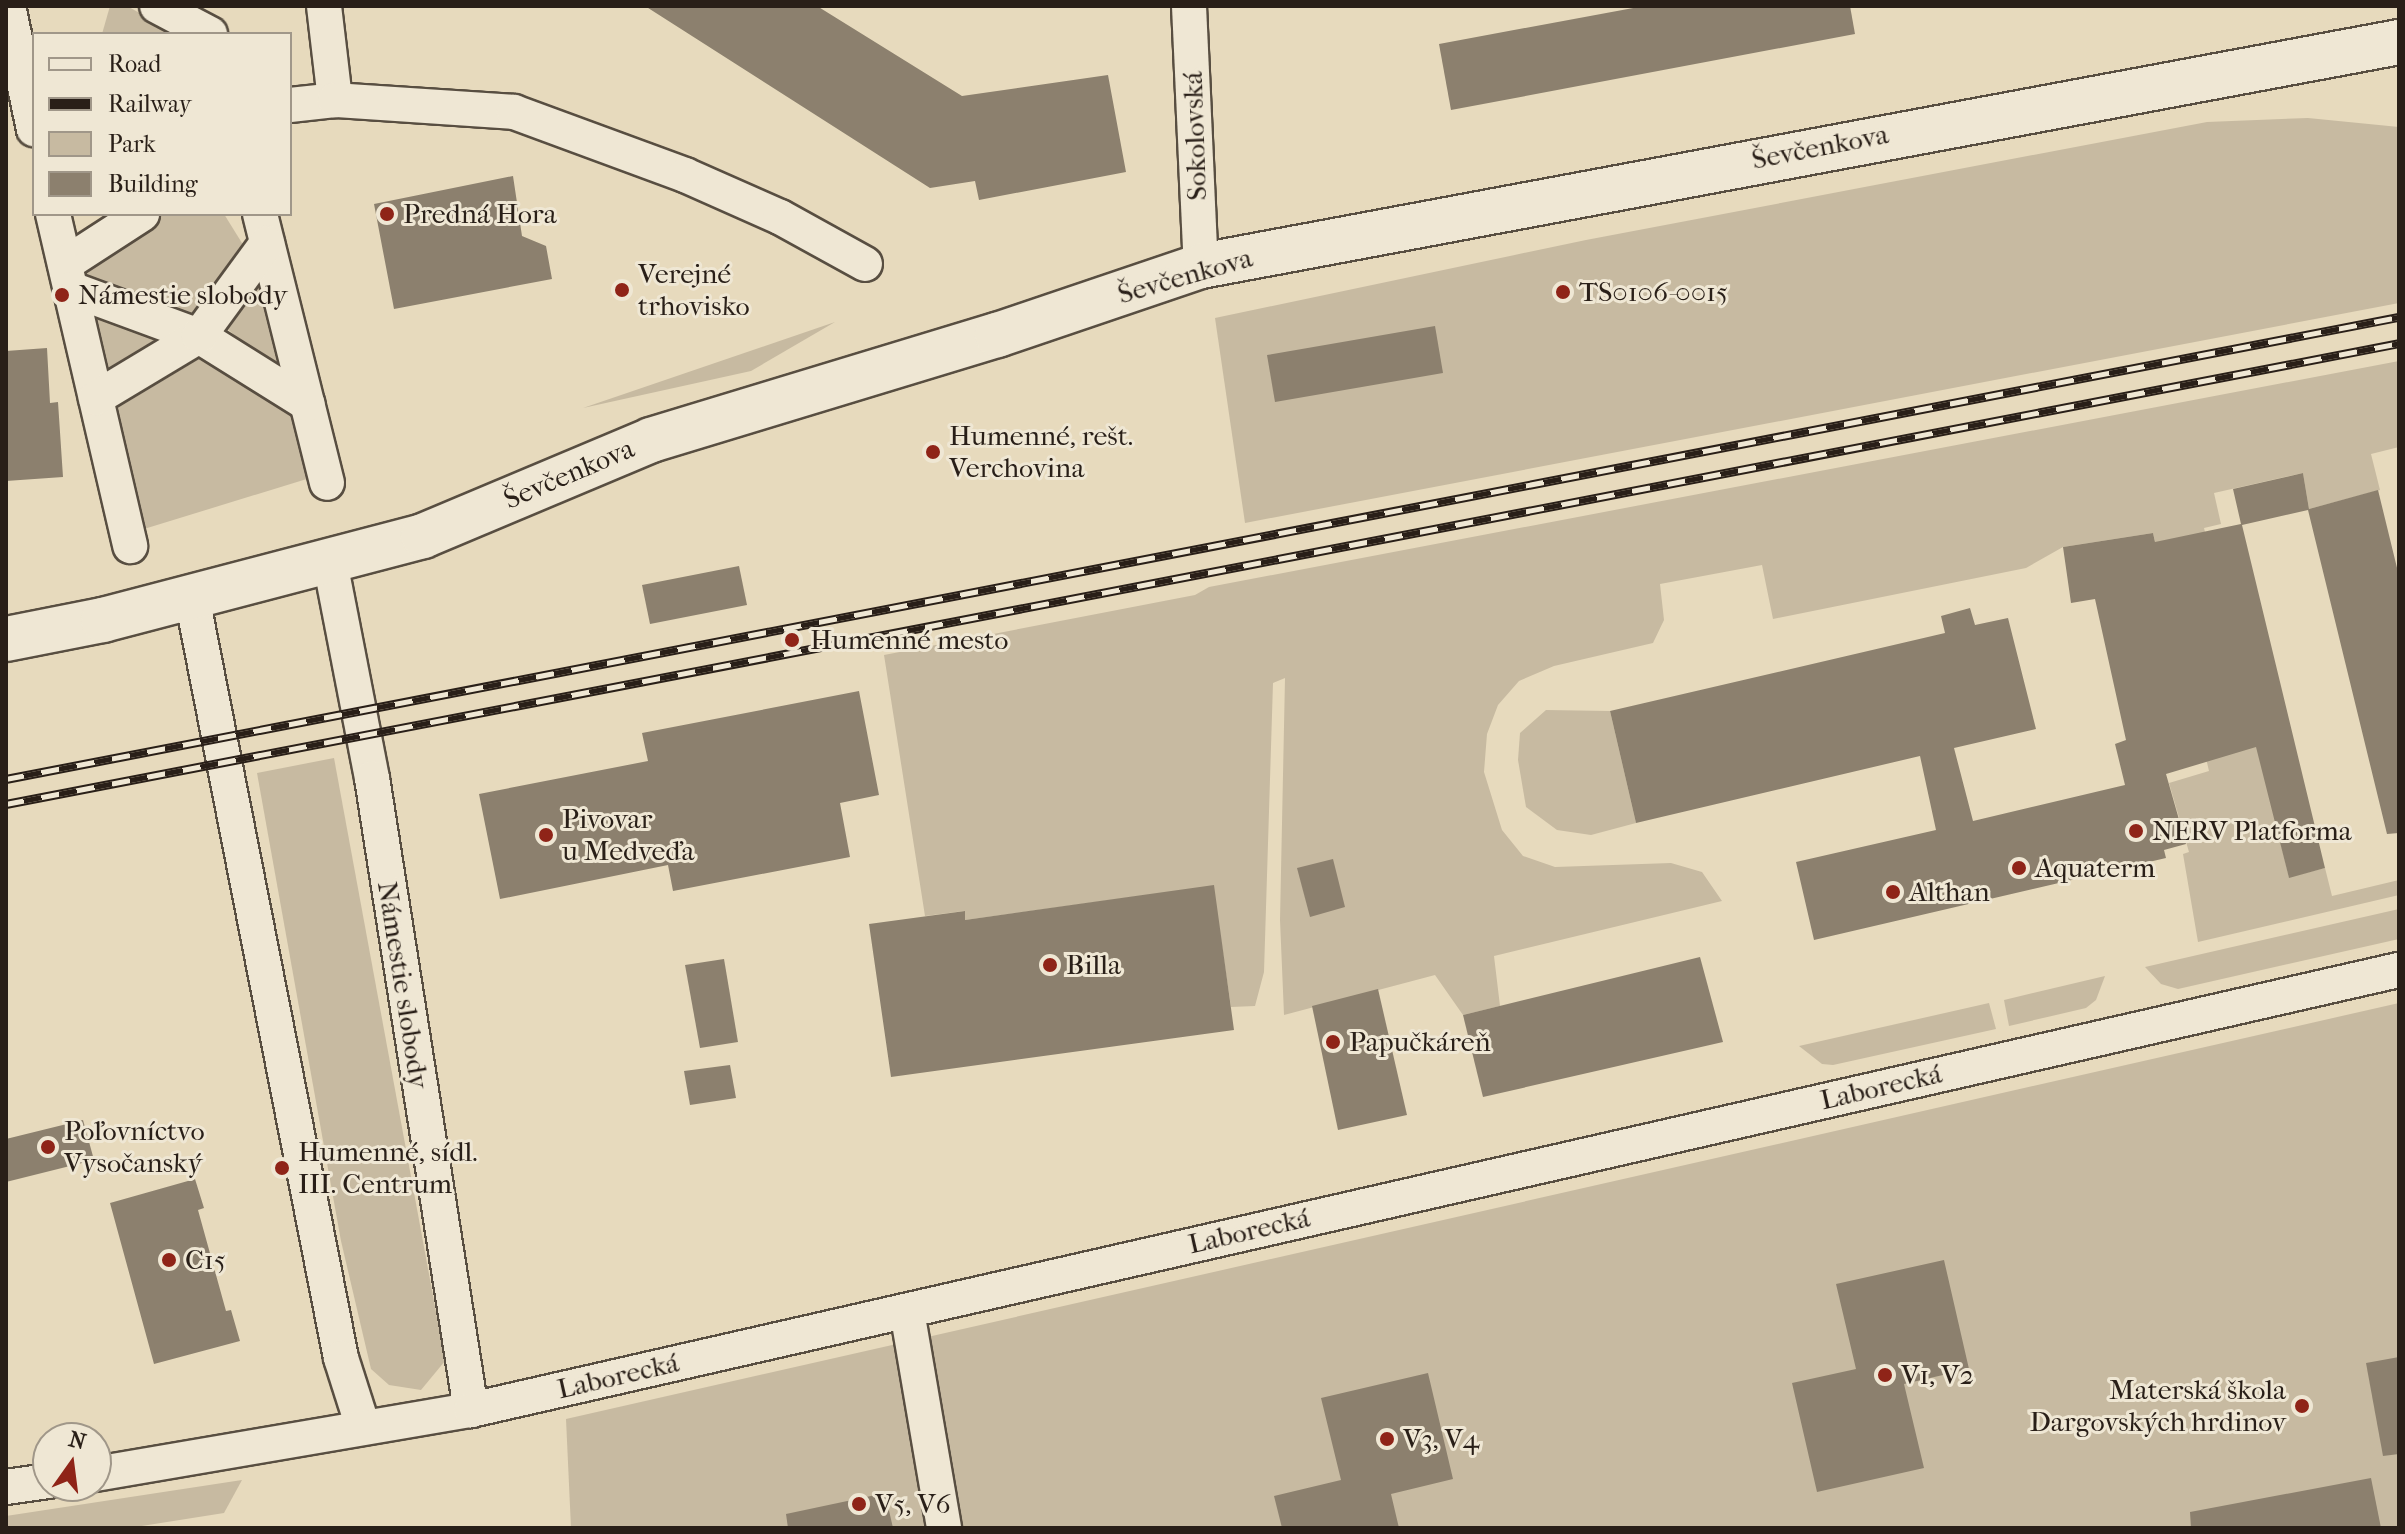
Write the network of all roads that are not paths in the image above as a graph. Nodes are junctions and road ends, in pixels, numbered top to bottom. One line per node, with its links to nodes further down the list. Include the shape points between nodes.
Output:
1 (8, 6): 9 (street)
2 (157, 6): 6 (street)
3 (209, 6): 7 (street)
4 (324, 6): 10 (street)
5 (1189, 6): 16 (street, Sokolovská)
6 (206, 32)
7 (216, 32)
8 (2399, 42): 16 (main road, Ševčenkova)
9 (30, 96)
10 (335, 100): 11 (street); 15 (street, via 514,112 685,175 780,217)
11 (292, 105)
12 (53, 216): 17 (street)
13 (140, 216): 17 (street)
14 (264, 228): 18 (street); 20 (street)
15 (865, 264)
16 (1201, 266): 23 (main road, Ševčenkova, via 997,335 651,440 423,536)
17 (68, 277): 18 (street); 19 (street)
18 (199, 336): 19 (street); 20 (street)
19 (96, 398): 22 (street)
20 (308, 404): 21 (street)
21 (327, 483)
22 (130, 546)
23 (330, 562): 24 (main road, Ševčenkova); 28 (street, Námestie slobody, via 372,778)
24 (192, 598): 25 (main road, Ševčenkova); 29 (street, via 341,1358)
25 (6, 639)
26 (2399, 970): 27 (street, Laborecká)
27 (907, 1311): 28 (street, Laborecká); 33 (street)
28 (471, 1410): 29 (street, Laborecká)
29 (363, 1427): 30 (street, Laborecká)
30 (112, 1471)
31 (32, 1483): 32 (street)
32 (6, 1487)
33 (944, 1528)

